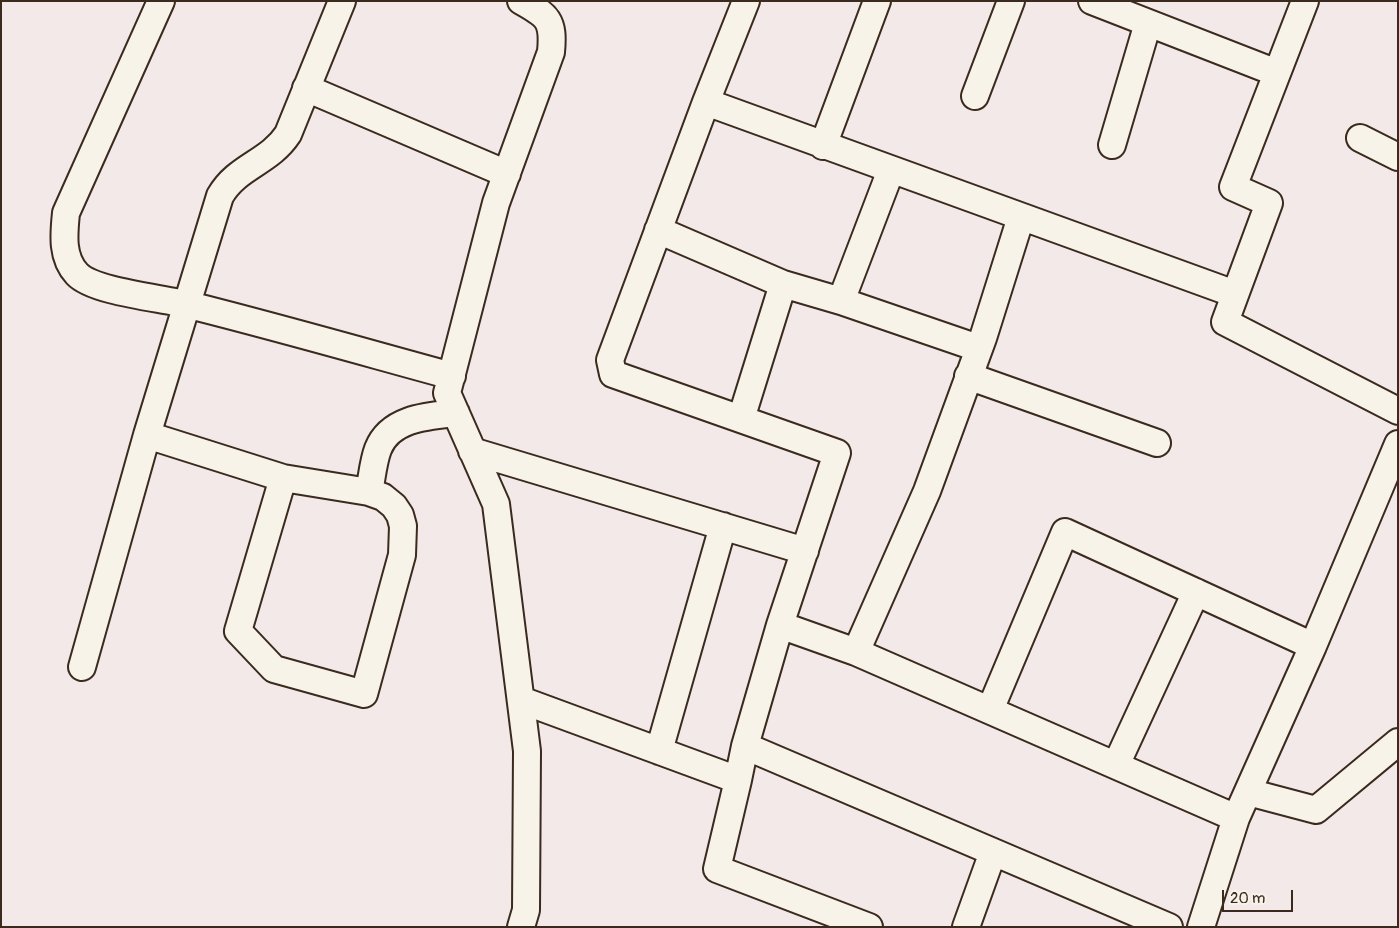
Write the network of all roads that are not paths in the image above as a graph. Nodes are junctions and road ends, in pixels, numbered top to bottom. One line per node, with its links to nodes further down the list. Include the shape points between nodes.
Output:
1 (161, 1): 25 (street, via 66,212 63,239 67,258 77,274 94,284)
2 (342, 1): 11 (street)
3 (521, 1): 19 (street, via 541,12 550,21 553,33 551,52)
4 (746, 1): 13 (street)
5 (877, 1): 16 (street)
6 (1011, 1): 12 (street)
7 (1092, 1): 9 (street)
8 (1305, 1): 10 (street)
9 (1148, 23): 10 (street); 15 (street)
10 (1277, 73): 23 (street, via 1233,187 1269,203)
11 (306, 88): 19 (street); 25 (street, via 288,134 278,148 236,175 220,196)
12 (975, 96)
13 (706, 102): 16 (street); 21 (street)
14 (1360, 138): 17 (street)
15 (1112, 145)
16 (823, 146): 18 (street)
17 (1398, 157)
18 (891, 170): 20 (street); 24 (street)
19 (507, 174): 27 (street, via 496,203)
20 (1021, 217): 23 (street); 26 (street)
21 (658, 230): 22 (street); 31 (street, via 610,360 611,370 613,374)
22 (783, 284): 24 (street); 31 (street)
23 (1235, 294): 29 (street, via 1225,322)
24 (841, 302): 26 (street)
25 (187, 305): 27 (street); 32 (street)
26 (978, 348): 28 (street)
27 (452, 376): 30 (street, via 447,393)
28 (968, 376): 33 (street); 43 (street, via 927,492)
29 (1398, 411)
30 (456, 412): 35 (street); 37 (street, via 421,416 389,433 378,448)
31 (741, 419): 39 (street, via 837,453)
32 (147, 435): 36 (street); 44 (street)
33 (1157, 443)
34 (1398, 444): 42 (street)
35 (472, 451): 38 (street); 45 (street, via 496,504)
36 (283, 478): 37 (street); 37 (street, via 238,631 274,669 364,694 402,554 403,526 394,506)
37 (369, 492)
38 (723, 526): 39 (street); 49 (street)
39 (805, 551): 41 (street)
40 (1196, 592): 42 (street); 46 (street, via 1065,532); 50 (street)
41 (780, 624): 43 (street); 48 (street)
42 (1313, 646): 52 (street)
43 (856, 652): 46 (street)
44 (82, 667)
45 (521, 700): 49 (street); 55 (street, via 527,751 526,910)
46 (990, 710): 50 (street)
47 (1398, 742): 52 (street, via 1316,810)
48 (745, 746): 51 (street); 54 (street)
49 (659, 750): 51 (street)
50 (1116, 765): 53 (street)
51 (738, 780): 56 (street, via 717,869)
52 (1248, 792): 53 (street)
53 (1236, 818): 59 (street)
54 (993, 852): 57 (street); 58 (street)
55 (521, 927)
56 (869, 927)
57 (966, 927)
58 (1169, 927)
59 (1201, 927)

